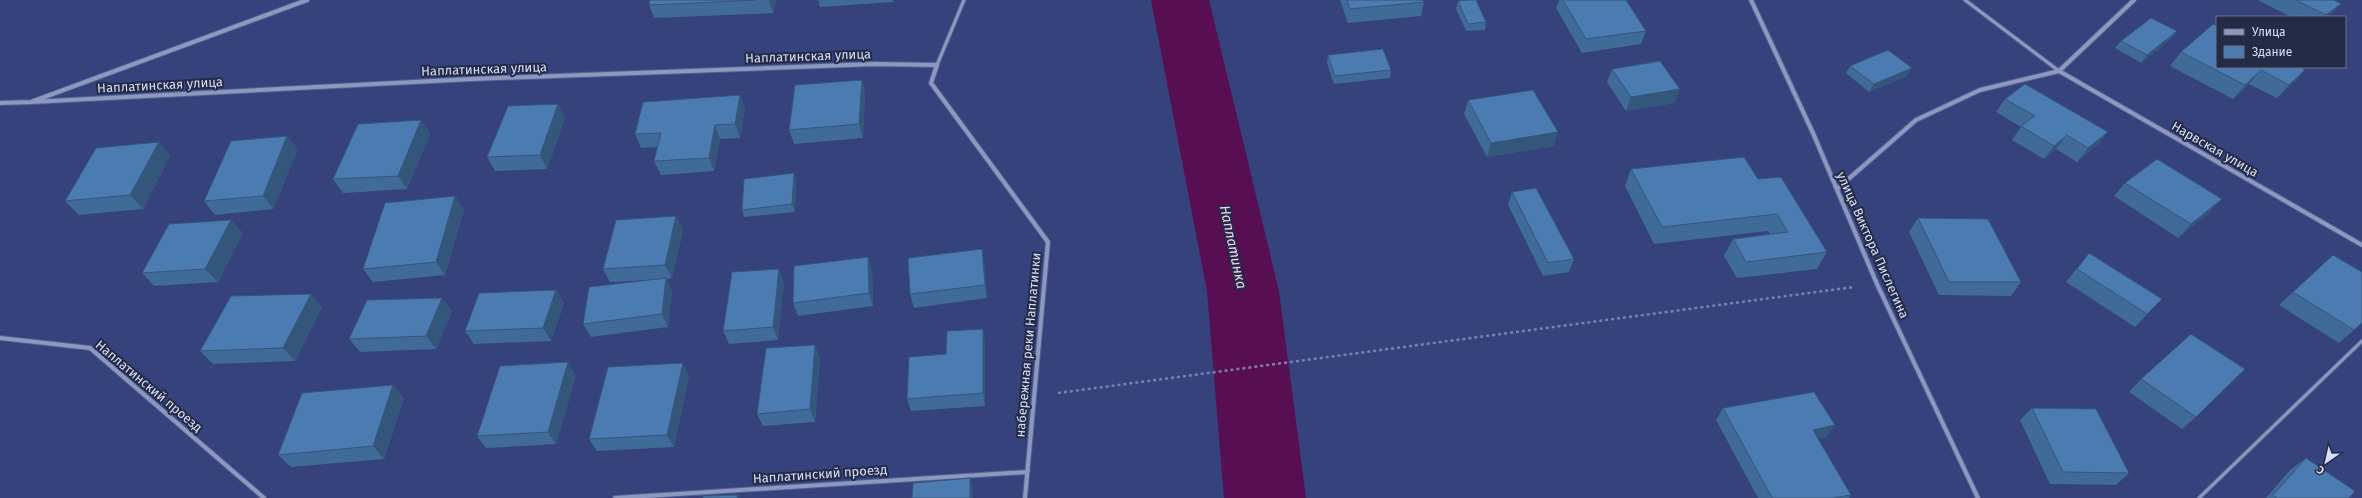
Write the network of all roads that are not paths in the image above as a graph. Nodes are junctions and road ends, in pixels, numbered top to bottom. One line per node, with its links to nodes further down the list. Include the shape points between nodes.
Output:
1 (307, 0): 8 (street, Наплатинская улица)
2 (964, 0): 6 (lane)
3 (1751, 0): 10 (street, улица Виктора Пислегина)
4 (1965, 0): 7 (lane)
5 (2134, 0): 7 (street)
6 (937, 65): 8 (street, Наплатинская улица, via 875,64 472,79); 14 (street, набережная реки Наплатинки, via 931,83 1048,242)
7 (2058, 71): 10 (street, via 1980,90 1916,120); 11 (street, Нарвская улица)
8 (31, 102): 9 (street, Наплатинская улица)
9 (0, 103)
10 (1837, 189): 18 (street, улица Виктора Пислегина, via 1877,284)
11 (2362, 245)
12 (0, 338): 15 (street, Наплатинский проезд, via 90,348)
13 (2362, 341): 19 (lane)
14 (1027, 472): 16 (street, Наплатинский проезд); 17 (street, набережная реки Наплатинки)
15 (264, 498)
16 (615, 498)
17 (1025, 498)
18 (1978, 498)
19 (2199, 498)

